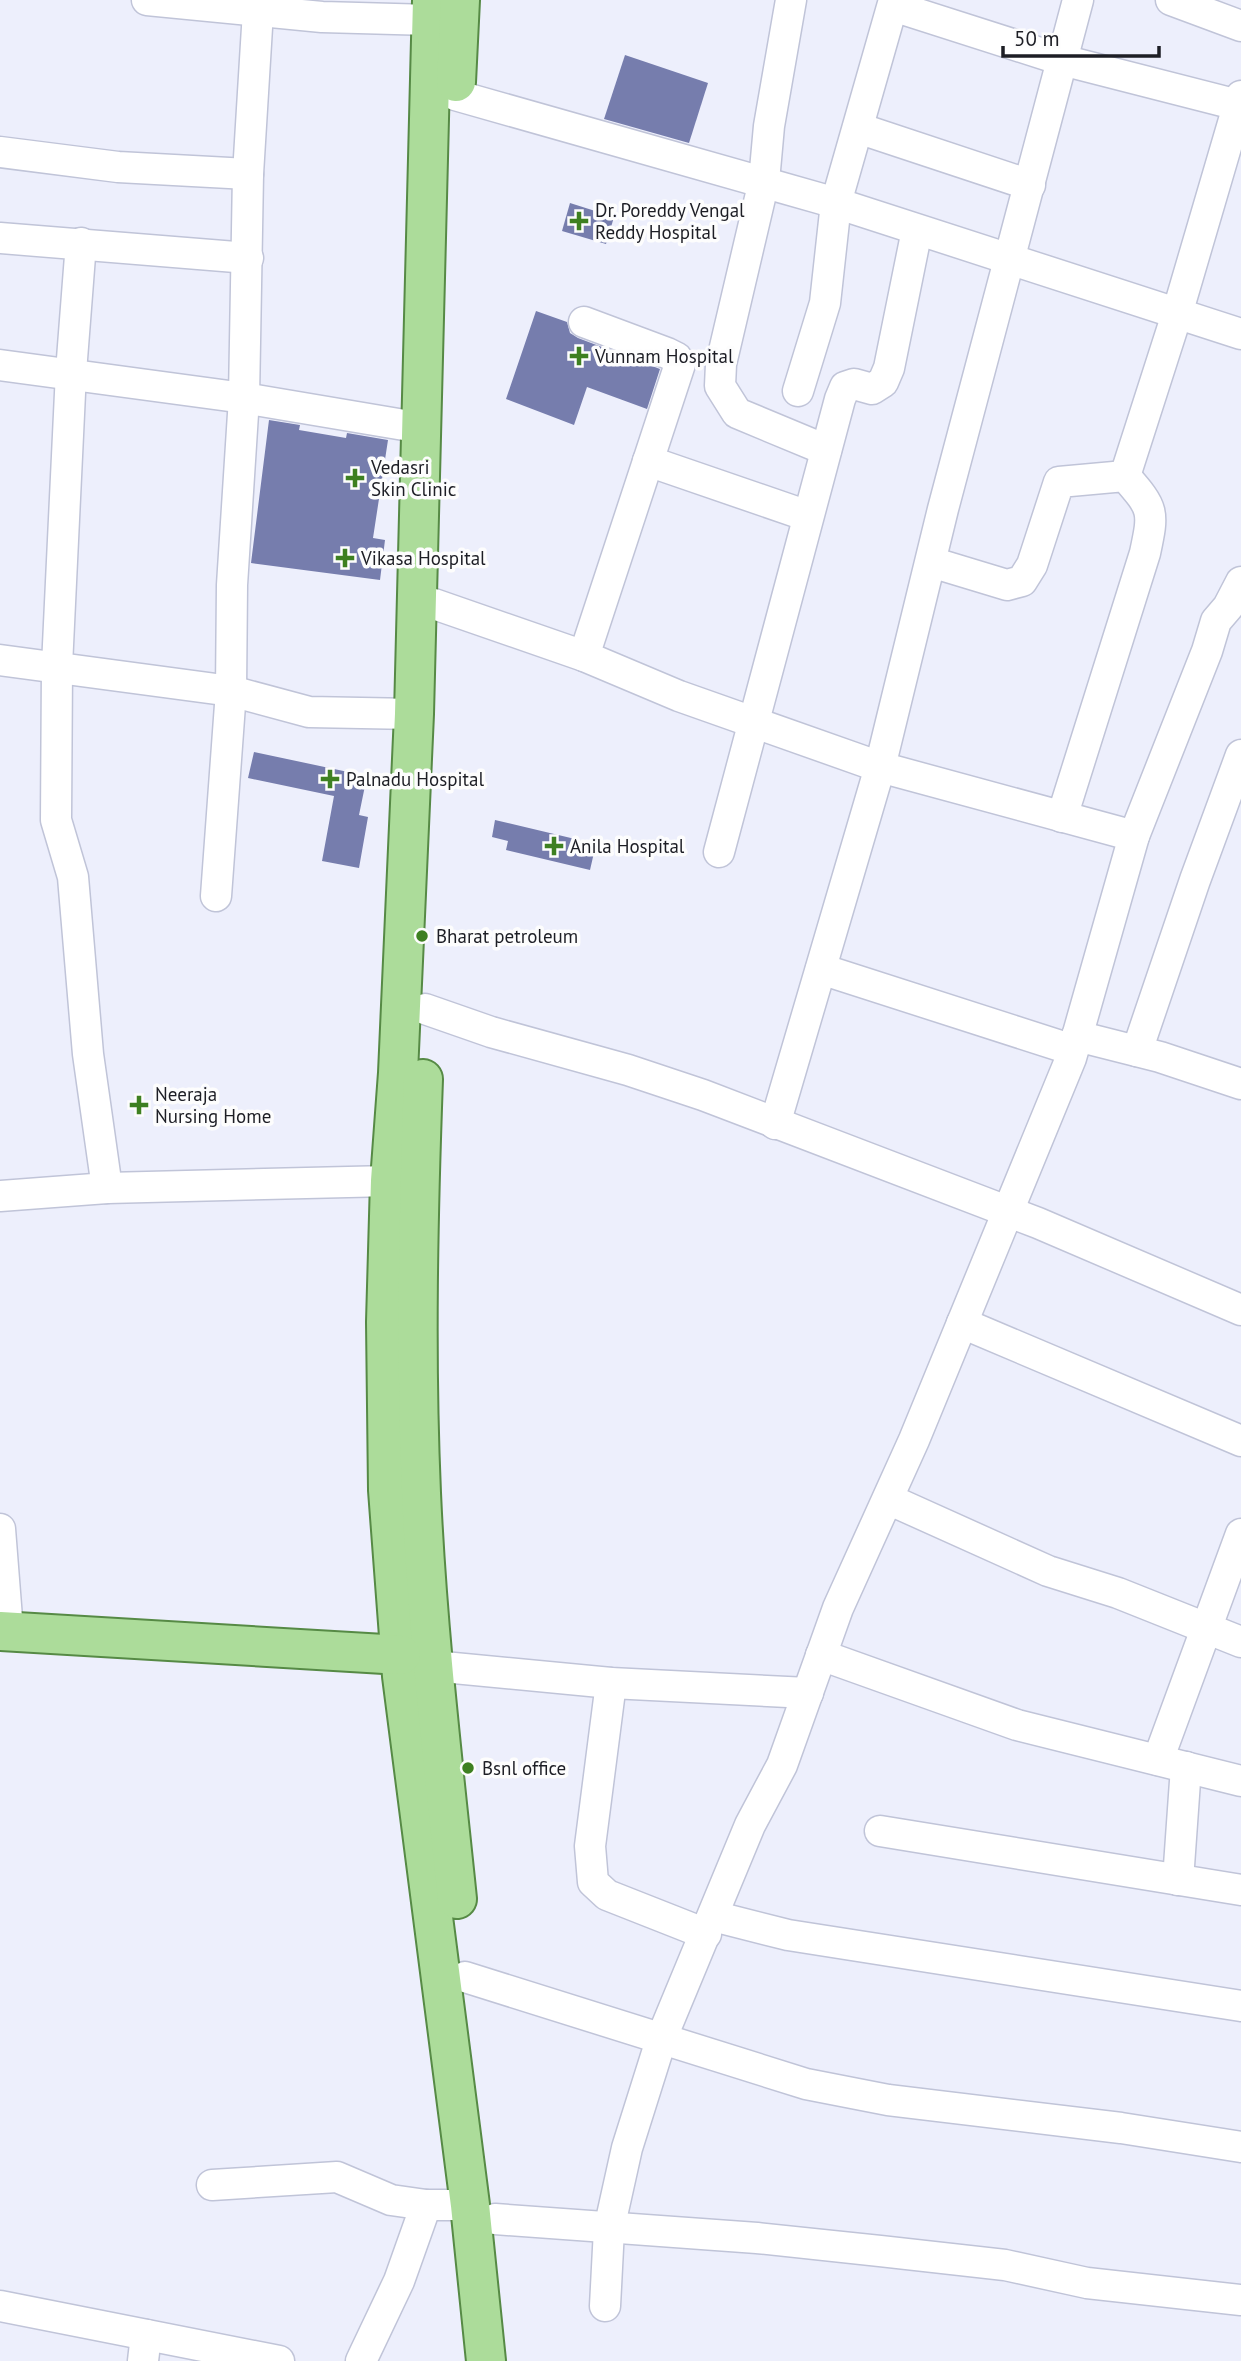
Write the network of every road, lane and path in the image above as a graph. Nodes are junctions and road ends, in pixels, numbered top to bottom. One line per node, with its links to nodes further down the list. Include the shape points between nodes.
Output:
1 (147, 0): 7 (street)
2 (791, 0): 15 (street)
3 (1078, 0): 9 (street)
4 (1171, 0): 8 (street)
5 (893, 3): 9 (street); 12 (street)
6 (441, 7): 7 (street, via 322,17); 10 (main road); 30 (main road)
7 (258, 11): 14 (street)
8 (1241, 26)
9 (1062, 60): 11 (street); 16 (street)
10 (455, 95): 15 (street); 37 (main road)
11 (1240, 100): 23 (street)
12 (858, 128): 16 (street); 17 (street)
13 (0, 152): 14 (street, via 118,167)
14 (248, 174): 21 (street)
15 (764, 181): 17 (street); 31 (street, via 720,386 737,413)
16 (1030, 185): 22 (street)
17 (836, 203): 18 (street); 28 (street, via 825,303)
18 (917, 230): 22 (street); 31 (street, via 889,368 883,382 872,388 845,387)
19 (0, 238): 20 (street)
20 (81, 243): 21 (street); 27 (street)
21 (248, 258): 29 (street)
22 (1009, 261): 23 (street); 35 (street)
23 (1177, 314): 25 (street); 33 (street)
24 (584, 322): 32 (street, via 677,358 680,364)
25 (1241, 334)
26 (0, 365): 27 (street)
27 (71, 372): 29 (street); 40 (street)
28 (798, 391)
29 (244, 398): 30 (street); 41 (street, via 232,586)
30 (422, 428): 42 (main road)
31 (826, 450): 34 (street)
32 (648, 461): 34 (street); 38 (street)
33 (1125, 477): 35 (street, via 1059,482 1023,580 1007,585); 46 (street, via 1146,500 1153,519)
34 (808, 516): 43 (street)
35 (930, 562): 45 (street)
36 (1241, 582): 47 (street, via 1216,621)
37 (434, 604): 38 (street); 51 (main road)
38 (584, 656): 43 (street)
39 (0, 660): 40 (street)
40 (57, 666): 41 (street); 57 (street, via 56,820 73,877 88,1054)
41 (231, 691): 42 (street, via 309,712); 49 (street)
42 (414, 714): 56 (main road)
43 (752, 722): 45 (street); 48 (street)
44 (1241, 755): 53 (street)
45 (880, 767): 46 (street); 50 (street)
46 (1062, 817): 47 (street)
47 (1134, 836): 52 (street)
48 (719, 852)
49 (216, 896)
50 (821, 969): 52 (street); 55 (street)
51 (425, 1009): 55 (street, via 628,1070); 70 (main road, via 417,1295)
52 (1075, 1043): 53 (street); 59 (street)
53 (1138, 1051): 54 (street)
54 (1241, 1084)
55 (775, 1124): 59 (street)
56 (390, 1181): 57 (street); 70 (main road, via 388,1490)
57 (107, 1188): 58 (street)
58 (0, 1196)
59 (1009, 1212): 60 (street); 61 (street)
60 (1241, 1310)
61 (962, 1323): 62 (street); 63 (street)
62 (1241, 1441)
63 (888, 1499): 66 (street, via 1048,1571); 69 (street)
64 (0, 1529): 67 (street)
65 (1241, 1534): 66 (street)
66 (1209, 1629): 68 (street); 73 (street)
67 (4, 1631): 70 (main road)
68 (1241, 1642)
69 (821, 1655): 72 (street); 73 (street, via 1017,1725)
70 (423, 1669): 71 (street); 79 (main road); 85 (main road)
71 (611, 1683): 72 (street); 78 (street, via 590,1846 593,1882 607,1895)
72 (808, 1693): 78 (street, via 782,1766 750,1825)
73 (1172, 1764): 74 (street); 76 (street)
74 (1241, 1781)
75 (880, 1831): 76 (street)
76 (1178, 1880): 77 (street)
77 (1241, 1890)
78 (709, 1925): 80 (street); 81 (street)
79 (465, 1977): 81 (street); 85 (main road)
80 (1241, 2006)
81 (662, 2037): 82 (street, via 806,2084 861,2095); 86 (street, via 626,2148)
82 (1241, 2147)
83 (212, 2185): 84 (street, via 337,2177 391,2200)
84 (426, 2205): 85 (street); 92 (street, via 399,2281)
85 (482, 2212): 86 (street); 93 (main road); 94 (main road)
86 (609, 2229): 87 (street, via 757,2238 1005,2265 1087,2283); 89 (street)
87 (1241, 2300)
88 (0, 2306): 90 (street)
89 (606, 2306)
90 (144, 2348): 91 (street)
91 (278, 2361)
92 (361, 2361)
93 (486, 2361)
94 (511, 2361)

